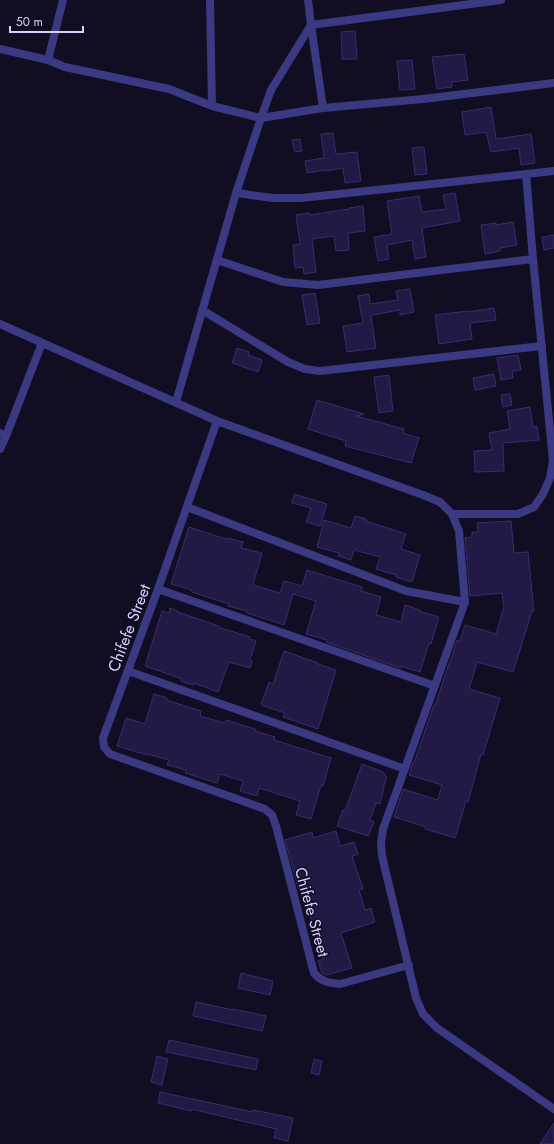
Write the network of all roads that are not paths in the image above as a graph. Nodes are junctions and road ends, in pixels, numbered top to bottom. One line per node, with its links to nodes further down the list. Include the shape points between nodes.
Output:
1 (63, 0): 7 (street)
2 (210, 0): 9 (street)
3 (308, 0): 5 (street)
4 (502, 0): 5 (street)
5 (311, 25): 10 (street); 11 (street, via 271,90)
6 (0, 49): 7 (street)
7 (48, 60): 9 (street, via 169,89)
8 (554, 83): 10 (street)
9 (212, 106): 11 (street)
10 (323, 108): 11 (street)
11 (261, 118): 14 (street)
12 (554, 171): 13 (street)
13 (526, 174): 14 (street, via 301,198 273,198); 15 (street)
14 (236, 193): 16 (street)
15 (533, 259): 16 (street, via 318,285 283,282); 20 (street)
16 (217, 260): 17 (street)
17 (202, 310): 20 (street, via 288,362 305,369 320,371); 21 (street)
18 (0, 324): 19 (street)
19 (42, 343): 21 (street); 23 (street)
20 (542, 346): 26 (street, via 553,460 550,478 543,494 534,507 518,514)
21 (176, 402): 22 (street)
22 (217, 421): 25 (street, Chifefe Street); 26 (street, via 435,499)
23 (3, 435): 24 (street)
24 (0, 448)
25 (186, 507): 27 (street, Chifefe Street); 28 (street, via 406,590)
26 (452, 514): 28 (street, via 459,531)
27 (158, 590): 29 (street, Chifefe Street); 30 (street)
28 (465, 602): 30 (street)
29 (128, 671): 31 (street); 32 (street, Chifefe Street, via 103,738 104,747 110,754 265,809 272,815 314,973 330,983 340,984)
30 (435, 686): 31 (street)
31 (405, 769): 32 (street, via 383,829 381,843)
32 (409, 965): 33 (street, via 416,998 427,1019)
33 (554, 1109)

